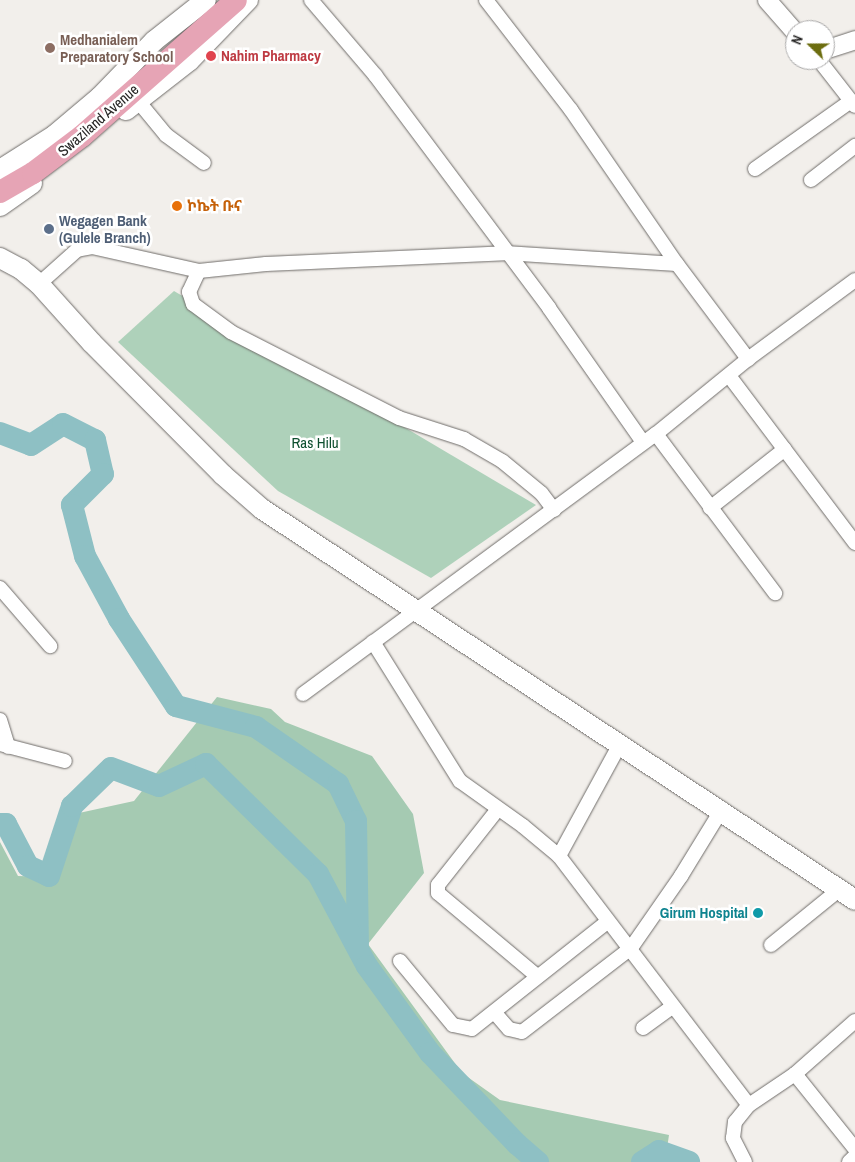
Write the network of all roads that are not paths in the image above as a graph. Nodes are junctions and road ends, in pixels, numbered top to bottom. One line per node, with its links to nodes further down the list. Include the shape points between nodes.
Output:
1 (206, 0): 17 (main road, via 154,40 100,96 55,135)
2 (226, 0): 19 (main road, Swaziland Avenue, via 72,135 28,168)
3 (236, 0): 20 (main road, Swaziland Avenue, via 82,136 33,173)
4 (248, 0): 12 (main road, via 196,55)
5 (311, 0): 22 (street, via 375,76)
6 (486, 0): 24 (street, via 571,110)
7 (767, 0): 8 (street)
8 (785, 21)
9 (855, 40): 10 (street)
10 (835, 47)
11 (827, 70): 13 (street)
12 (138, 101): 15 (street, via 166,135); 21 (main road, via 60,166)
13 (853, 104): 16 (street)
14 (855, 146): 18 (street)
15 (204, 163)
16 (755, 169)
17 (0, 170)
18 (811, 180)
19 (0, 183)
20 (0, 192)
21 (0, 206)
22 (505, 253): 24 (street); 25 (street, via 266,264); 31 (street, via 549,308)
23 (0, 258): 27 (main road)
24 (677, 264): 28 (street)
25 (200, 271): 27 (street, via 92,247 77,250); 34 (street, via 189,298 231,332 398,418 483,449 522,476)
26 (855, 280): 28 (street)
27 (39, 284): 38 (main road, via 92,343 248,498)
28 (748, 359): 29 (street)
29 (730, 377): 30 (street); 32 (street)
30 (656, 434): 31 (street); 33 (street)
31 (642, 441): 34 (street)
32 (785, 449): 33 (street); 35 (street)
33 (710, 508): 37 (street)
34 (554, 510): 38 (street)
35 (855, 543)
36 (0, 588): 40 (street)
37 (775, 593)
38 (415, 610): 39 (street); 43 (main road)
39 (373, 642): 41 (street); 47 (street, via 460,781)
40 (50, 646)
41 (303, 694)
42 (0, 720): 44 (street)
43 (620, 744): 46 (main road); 48 (street)
44 (4, 746): 45 (street)
45 (65, 761)
46 (722, 809): 49 (main road); 52 (street)
47 (498, 810): 48 (street); 54 (street, via 438,885 438,893)
48 (559, 856): 50 (street)
49 (847, 894): 51 (street)
50 (607, 922): 52 (street); 54 (street)
51 (772, 945)
52 (631, 948): 55 (street); 56 (street, via 522,1032 509,1029)
53 (400, 961): 56 (street, via 453,1025 472,1029)
54 (537, 976): 56 (street)
55 (673, 1006): 58 (street); 60 (street)
56 (495, 1014)
57 (855, 1021): 59 (street)
58 (643, 1028)
59 (795, 1074): 60 (street); 61 (street)
60 (749, 1104): 63 (street, via 733,1130 736,1148)
61 (855, 1149)
62 (855, 1156): 64 (street)
63 (746, 1162)
64 (849, 1162)

